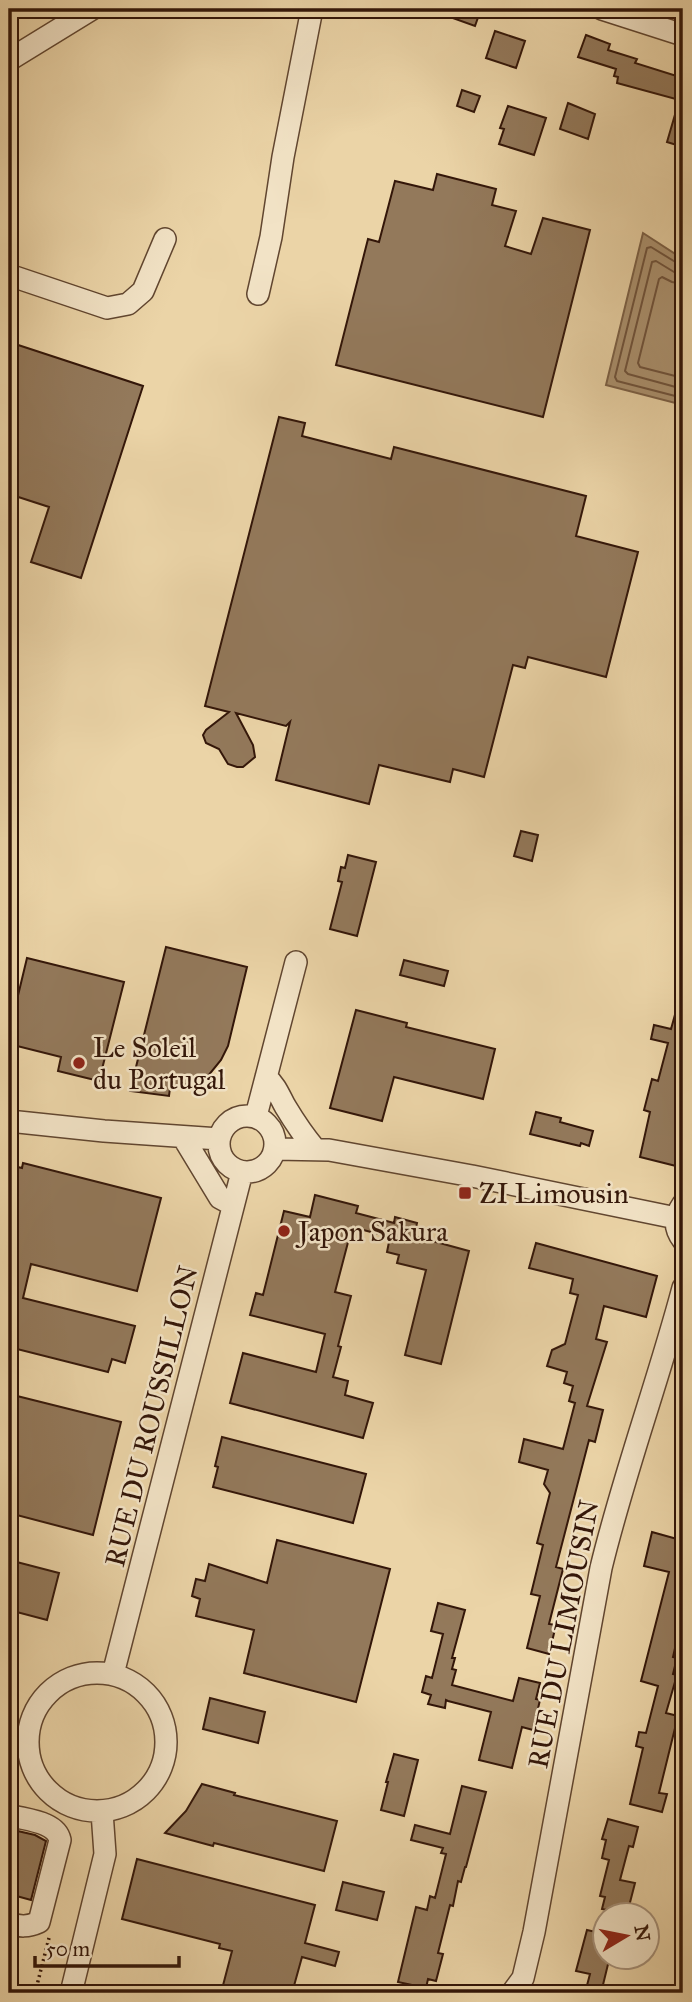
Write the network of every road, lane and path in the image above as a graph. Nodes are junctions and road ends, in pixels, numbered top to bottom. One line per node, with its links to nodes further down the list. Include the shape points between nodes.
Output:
1 (92, 9): 5 (street)
2 (312, 9): 8 (street)
3 (602, 9): 4 (street)
4 (683, 35)
5 (9, 60)
6 (164, 239): 7 (street, via 143,291 128,304 107,308)
7 (9, 275)
8 (258, 294)
9 (296, 962): 10 (street)
10 (266, 1077): 11 (street); 16 (street)
11 (257, 1116): 14 (street, via 233,1119 223,1127); 15 (street, via 272,1129)
12 (9, 1121): 13 (street)
13 (183, 1136): 14 (street); 18 (street, via 220,1198)
14 (219, 1139): 17 (street, via 224,1160)
15 (275, 1149): 16 (street); 17 (street, via 264,1167)
16 (315, 1149): 19 (street)
17 (242, 1172): 18 (street, RUE DU ROUSSILLON)
18 (233, 1205): 22 (street, RUE DU ROUSSILLON)
19 (680, 1211): 20 (street, via 678,1233)
20 (683, 1240)
21 (683, 1288): 27 (street, RUE DU LIMOUSIN, via 614,1513 534,1932 523,1978)
22 (113, 1674): 23 (street, via 142,1688 159,1709 167,1733 165,1761 149,1789 126,1806); 23 (street, via 90,1673 61,1683 43,1700 31,1723 28,1748 34,1772 46,1789 63,1803)
23 (102, 1812): 26 (street, via 105,1854)
24 (9, 1815): 25 (street, via 51,1826 60,1840 38,1922 20,1927)
25 (9, 1923)
26 (71, 1993)
27 (512, 1993)

